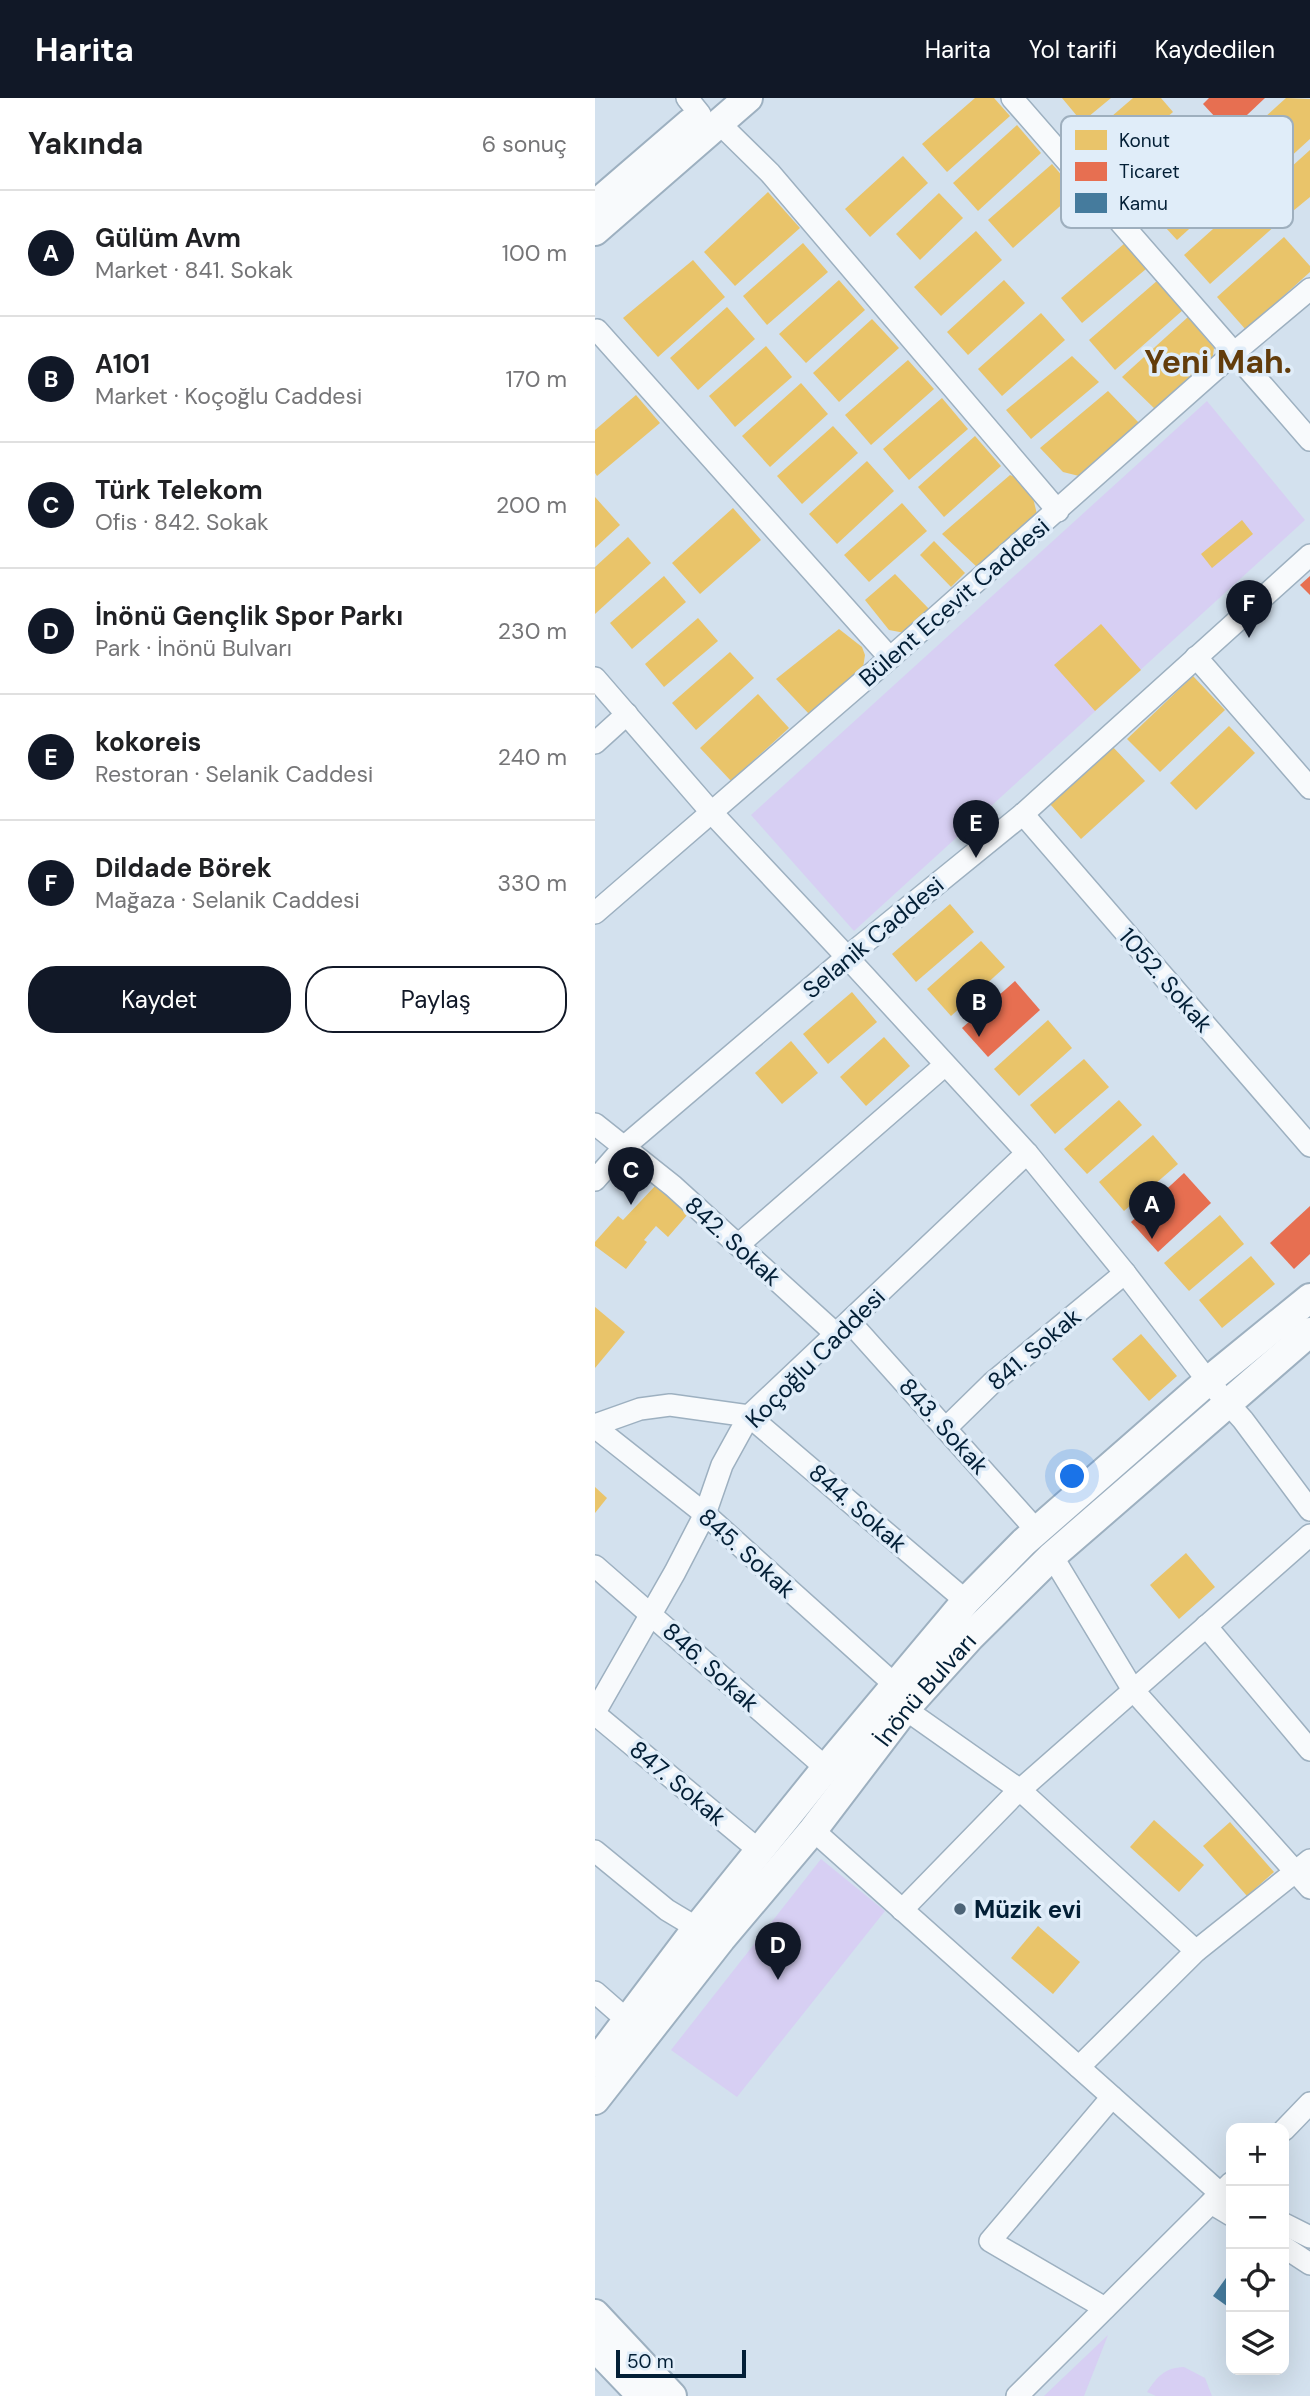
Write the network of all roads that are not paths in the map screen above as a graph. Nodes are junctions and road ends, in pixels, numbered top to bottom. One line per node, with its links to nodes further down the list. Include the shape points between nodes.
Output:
1 (748, 98): 3 (main road)
2 (1012, 98): 4 (street)
3 (706, 108): 5 (main road); 7 (main road); 12 (street, via 770,173)
4 (1061, 154)
5 (595, 205)
6 (1126, 228): 10 (street)
7 (595, 231)
8 (1310, 289): 10 (street, Bülent Ecevit Caddesi)
9 (597, 330): 15 (street)
10 (1235, 352): 11 (street); 12 (street, Bülent Ecevit Caddesi)
11 (1310, 440)
12 (1058, 510): 15 (street, Bülent Ecevit Caddesi)
13 (1310, 555): 14 (street, Selanik Caddesi)
14 (1196, 657): 19 (street); 21 (street, Selanik Caddesi)
15 (890, 658): 20 (street, Bülent Ecevit Caddesi)
16 (595, 678): 17 (street)
17 (627, 714): 18 (street); 20 (street)
18 (595, 743)
19 (1310, 788)
20 (712, 813): 22 (street, Bülent Ecevit Caddesi); 23 (street)
21 (1023, 814): 23 (street, Selanik Caddesi); 27 (street, 1052. Sokak)
22 (595, 913)
23 (847, 957): 24 (street); 26 (street, Selanik Caddesi)
24 (944, 1065): 28 (street); 30 (street)
25 (595, 1124): 26 (street, 842. Sokak)
26 (625, 1146): 29 (street, Selanik Caddesi); 30 (street, 842. Sokak)
27 (1310, 1146)
28 (1027, 1153): 31 (street); 33 (street, Koçoğlu Caddesi)
29 (595, 1180)
30 (738, 1245): 33 (street, 842. Sokak)
31 (1125, 1273): 35 (street); 39 (street, 841. Sokak, via 992,1383)
32 (1310, 1297): 35 (main road, İnönü Bulvarı)
33 (844, 1328): 37 (street, Koçoğlu Caddesi); 39 (street, 843. Sokak)
34 (1310, 1332): 36 (main road, İnönü Bulvarı)
35 (1208, 1381): 36 (street); 42 (main road, İnönü Bulvarı)
36 (1227, 1403): 40 (street); 44 (main road, İnönü Bulvarı)
37 (749, 1416): 38 (street, via 670,1405 640,1409); 41 (street, Koçoğlu Caddesi, via 722,1465); 46 (street, 844. Sokak)
38 (595, 1426): 41 (street, 845. Sokak)
39 (946, 1428): 42 (street, 843. Sokak)
40 (1310, 1510)
41 (705, 1514): 47 (street, Koçoğlu Caddesi); 50 (street, 845. Sokak)
42 (1037, 1531): 46 (main road, İnönü Bulvarı)
43 (1310, 1535): 48 (street)
44 (1052, 1556): 49 (street); 50 (main road, İnönü Bulvarı, via 970,1637)
45 (595, 1566): 47 (street, 846. Sokak)
46 (966, 1601): 50 (main road, İnönü Bulvarı)
47 (651, 1612): 51 (street, Koçoğlu Caddesi); 53 (street, 846. Sokak)
48 (1206, 1626): 49 (street); 52 (street)
49 (1133, 1690): 54 (street); 58 (street)
50 (900, 1697): 53 (main road, İnönü Bulvarı); 54 (street, 845. Sokak); 55 (main road, İnönü Bulvarı)
51 (595, 1713): 57 (street, 847. Sokak)
52 (1310, 1751)
53 (826, 1768): 57 (main road, İnönü Bulvarı)
54 (1020, 1790): 59 (street); 61 (street, 845. Sokak)
55 (813, 1830): 59 (street); 67 (main road, İnönü Bulvarı)
56 (595, 1851): 60 (street, via 667,1910)
57 (761, 1852): 60 (main road, İnönü Bulvarı)
58 (1305, 1873): 61 (street)
59 (902, 1910): 65 (street)
60 (698, 1928): 63 (main road, İnönü Bulvarı)
61 (1196, 1951): 65 (street)
62 (595, 1992): 63 (street)
63 (627, 2020): 64 (main road, İnönü Bulvarı)
64 (595, 2063)
65 (1079, 2067): 66 (street)
66 (1112, 2097): 70 (street); 75 (street, via 990,2241)
67 (595, 2100)
68 (1310, 2103): 69 (street)
69 (1289, 2125)
70 (1221, 2193): 75 (street)
71 (1289, 2226): 72 (street)
72 (1310, 2237)
73 (1287, 2249): 74 (street)
74 (1310, 2264)
75 (1105, 2308): 80 (street)
76 (595, 2315): 79 (main road)
77 (595, 2347): 78 (main road)
78 (642, 2396)
79 (672, 2396)
80 (1017, 2396)

